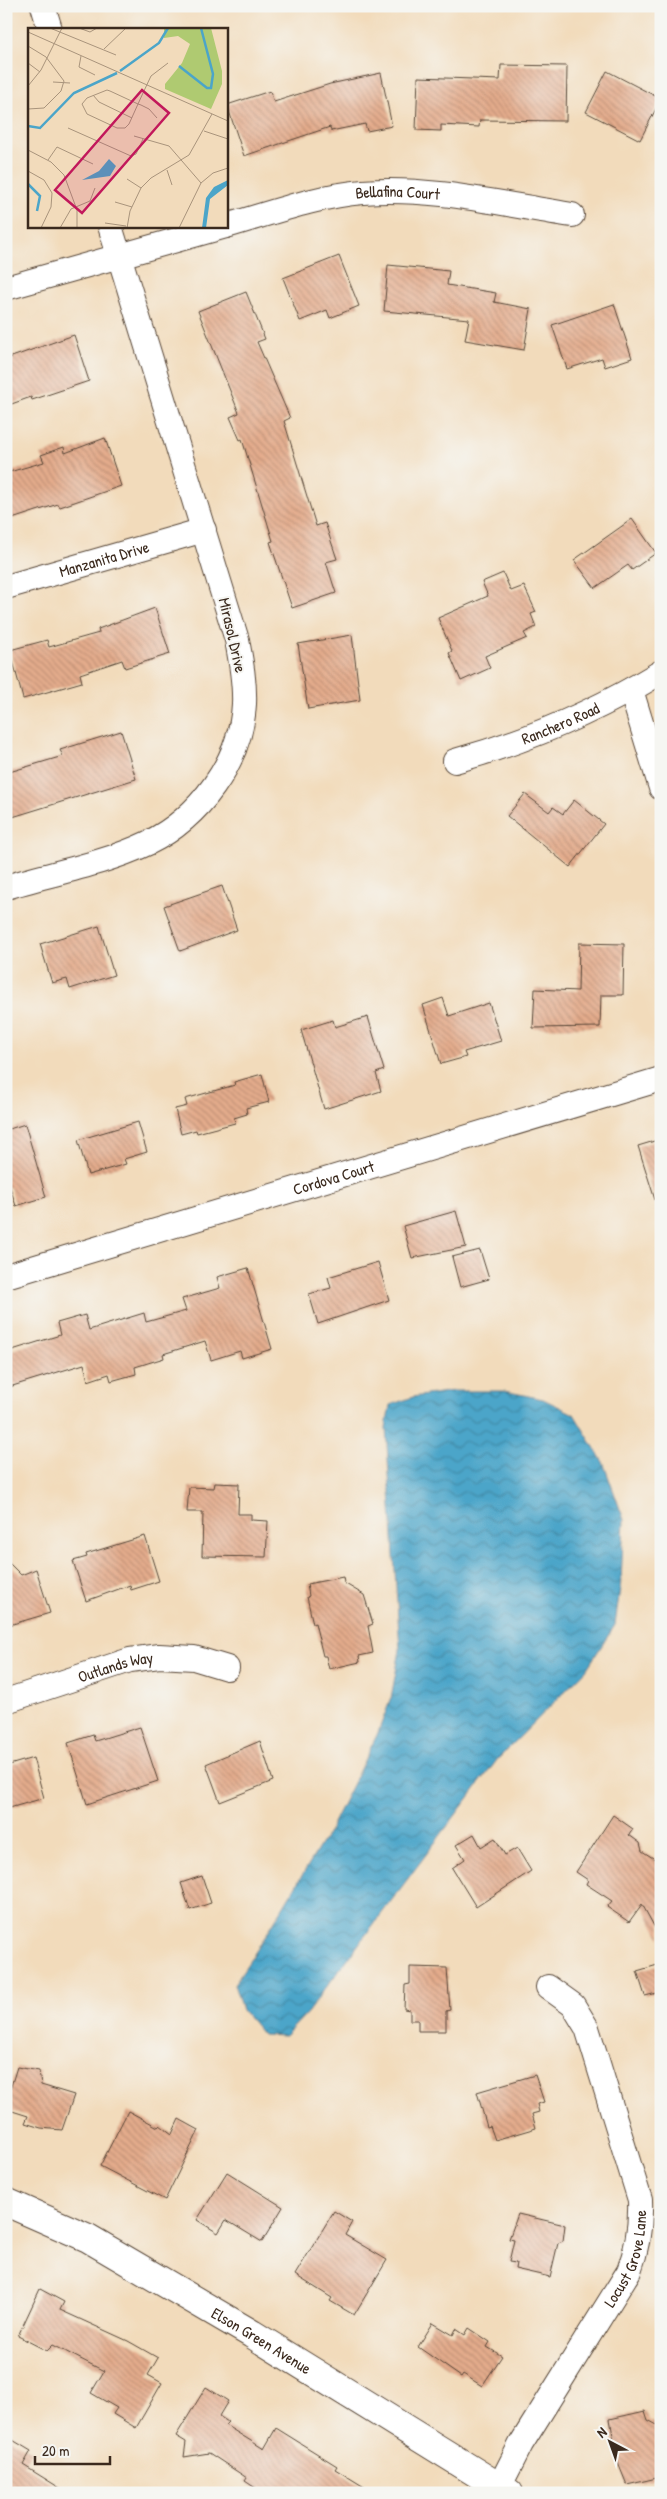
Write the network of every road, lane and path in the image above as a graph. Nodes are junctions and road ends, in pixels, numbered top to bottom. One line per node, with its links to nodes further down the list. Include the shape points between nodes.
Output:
1 (43, 6): 2 (street)
2 (50, 28)
3 (572, 216): 4 (street, Bellafina Court, via 395,191 335,195)
4 (228, 225)
5 (111, 228): 7 (street, Mirasol Drive)
6 (219, 228): 7 (street, Bellafina Court)
7 (120, 256): 8 (street); 9 (street, Mirasol Drive)
8 (6, 288)
9 (204, 530): 10 (street, Manzanita Drive); 15 (street, Mirasol Drive, via 237,640 243,675 244,705 229,761 194,810 149,842 121,854)
10 (6, 586)
11 (661, 672): 12 (street, Ranchero Road)
12 (631, 690): 13 (street, Ranchero Road, via 560,725 498,749); 14 (street)
13 (455, 761)
14 (661, 788)
15 (6, 887)
16 (661, 1079): 17 (street, Cordova Court)
17 (6, 1276)
18 (227, 1668): 19 (street, Outlands Way, via 194,1658 159,1656 130,1660)
19 (6, 1701)
20 (548, 1987): 22 (street, Locust Grove Lane, via 573,2005 587,2028 640,2200 641,2223 637,2250 628,2271 521,2444)
21 (6, 2202): 22 (street, Elson Green Avenue, via 88,2238 252,2334)
22 (502, 2491)

